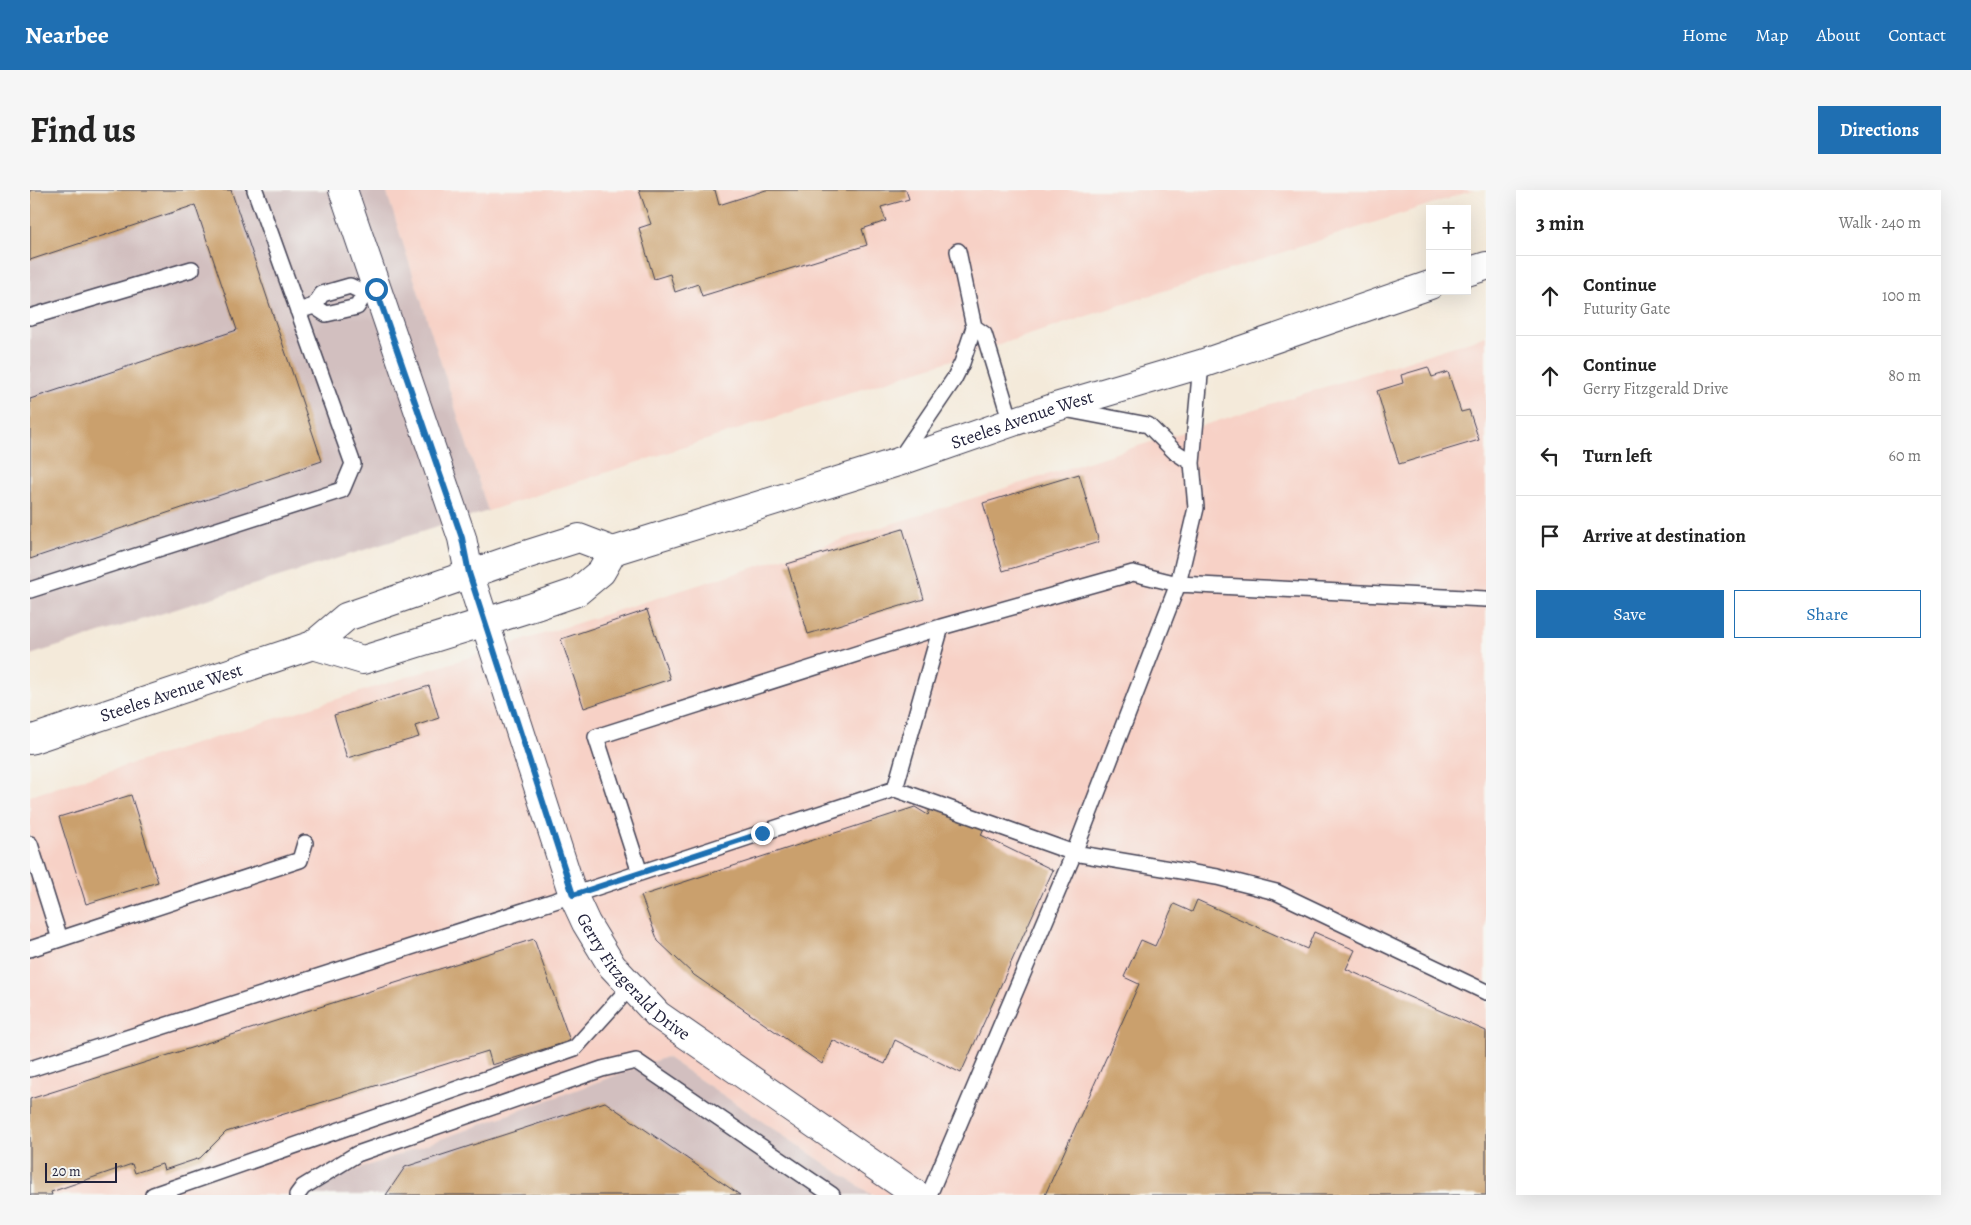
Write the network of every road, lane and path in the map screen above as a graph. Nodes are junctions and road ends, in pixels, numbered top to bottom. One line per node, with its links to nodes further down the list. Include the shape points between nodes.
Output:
1 (255, 190): 10 (lane)
2 (343, 190): 8 (main road, Gerry Fitzgerald Drive)
3 (958, 251): 12 (lane)
4 (1486, 266): 6 (main road)
5 (192, 269): 11 (lane)
6 (1471, 271)
7 (1426, 286): 13 (main road, Steeles Avenue West)
8 (370, 291): 9 (lane, via 350,286 322,294); 9 (lane, via 357,307 326,314); 19 (main road, Gerry Fitzgerald Drive, via 462,538)
9 (314, 306): 10 (lane)
10 (298, 311): 21 (lane, via 353,464 342,490)
11 (30, 318)
12 (974, 327): 15 (lane, via 984,334); 16 (lane, via 954,379)
13 (1202, 364): 14 (main road, Steeles Avenue West); 17 (lane)
14 (1056, 408): 15 (main road, Steeles Avenue West); 17 (lane, via 1148,425 1174,451)
15 (1011, 422): 16 (main road, Steeles Avenue West)
16 (898, 462): 18 (main road, Steeles Avenue West)
17 (1192, 463): 20 (lane, via 1196,508)
18 (613, 551): 19 (main road, Steeles Avenue West, via 579,538); 23 (main road, via 601,572 577,592)
19 (469, 573): 23 (main road, Gerry Fitzgerald Drive); 25 (main road, Steeles Avenue West, via 346,617)
20 (1178, 584): 22 (lane); 24 (lane, via 1133,573); 30 (lane)
21 (30, 590)
22 (1486, 599)
23 (484, 621): 25 (main road, via 363,660); 32 (main road, Gerry Fitzgerald Drive)
24 (941, 627): 27 (lane); 31 (lane, via 596,737)
25 (313, 645): 26 (main road, Steeles Avenue West)
26 (30, 740)
27 (895, 789): 30 (lane); 31 (lane)
28 (306, 843): 33 (lane, via 300,860)
29 (30, 844): 33 (lane)
30 (1074, 853): 36 (lane, via 1217,877 1276,892); 42 (lane)
31 (640, 873): 32 (lane)
32 (573, 895): 35 (main road, Gerry Fitzgerald Drive, via 612,966); 37 (lane)
33 (60, 939): 34 (lane)
34 (30, 949)
35 (631, 986): 38 (lane, via 576,1048); 41 (main road, Gerry Fitzgerald Drive, via 658,1015)
36 (1486, 992)
37 (30, 1069)
38 (154, 1195)
39 (297, 1195): 40 (lane, via 303,1186 357,1154 602,1069 636,1061)
40 (832, 1195)
41 (917, 1195)
42 (929, 1195)

